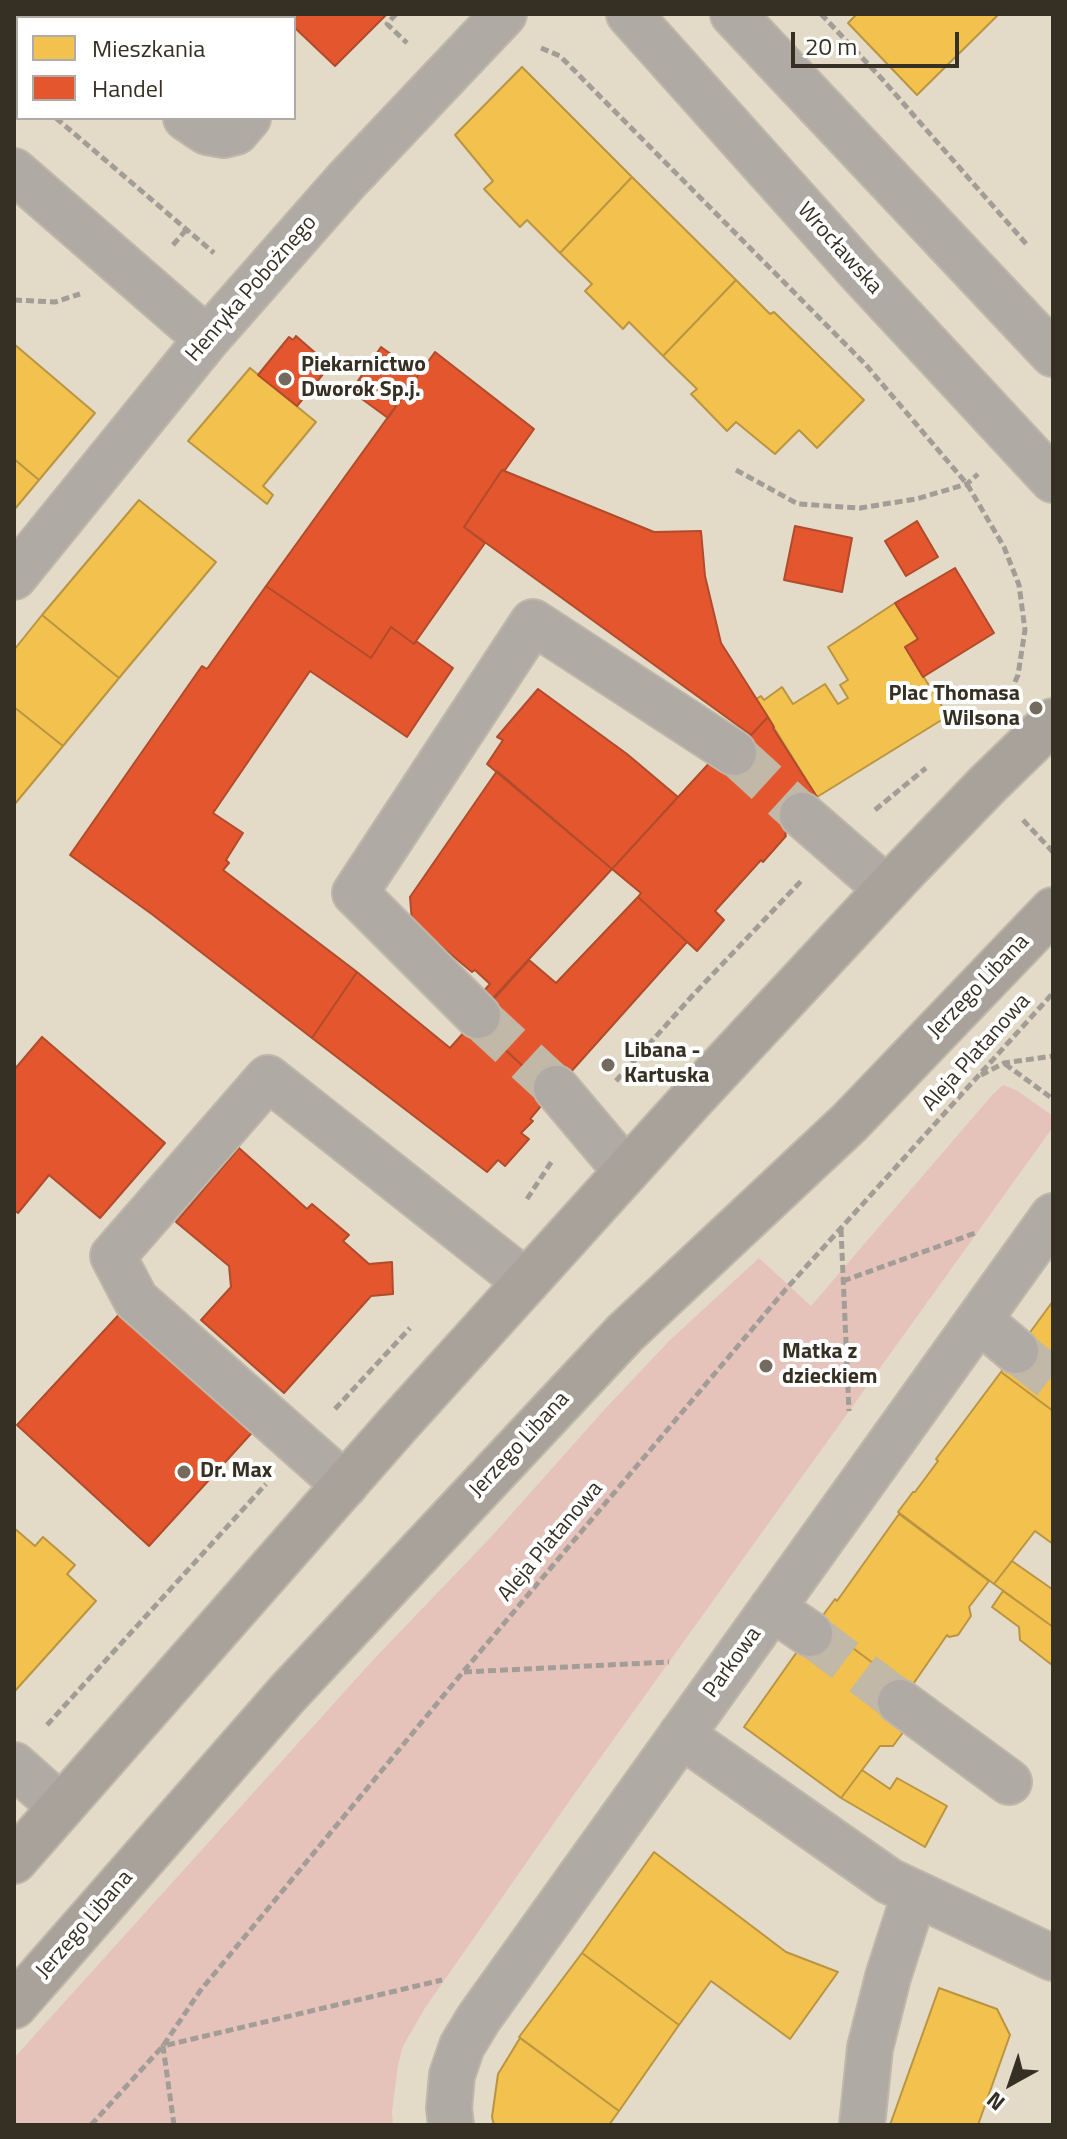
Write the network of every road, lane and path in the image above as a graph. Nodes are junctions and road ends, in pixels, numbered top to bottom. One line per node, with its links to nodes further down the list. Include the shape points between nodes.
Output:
1 (396, 14): 6 (path, via 387,24)
2 (504, 14): 14 (street, Henryka Pobożnego)
3 (629, 14): 17 (street, Wrocławska)
4 (733, 14): 15 (street)
5 (821, 14): 11 (path)
6 (408, 44)
7 (560, 56): 18 (path, via 866,365)
8 (189, 120): 9 (street, via 224,135 236,132)
9 (246, 120)
10 (14, 171): 14 (street)
11 (1035, 255)
12 (90, 291): 13 (path, via 55,302)
13 (14, 300)
14 (207, 339): 19 (street, Henryka Pobożnego)
15 (1053, 354)
16 (736, 470): 18 (path, via 798,504 860,508)
17 (1053, 480)
18 (967, 484): 20 (path, via 1004,547 1019,585 1025,630)
19 (14, 577)
20 (1010, 693)
21 (1046, 727): 24 (main road)
22 (734, 753): 27 (street, via 533,622 355,893)
23 (802, 815): 24 (street)
24 (887, 889): 33 (main road)
25 (1053, 910): 56 (main road, Jerzego Libana, via 850,1122 625,1333 288,1693)
26 (1053, 993): 30 (path, Aleja Platanowa)
27 (478, 1016)
28 (1053, 1056): 29 (path)
29 (1004, 1063): 30 (path); 32 (path)
30 (976, 1078): 35 (path, Aleja Platanowa)
31 (556, 1088): 33 (street)
32 (1053, 1099)
33 (626, 1171): 38 (main road)
34 (1053, 1216): 39 (street, Parkowa)
35 (841, 1228): 37 (path); 46 (path, Aleja Platanowa)
36 (978, 1232): 37 (path)
37 (843, 1281): 41 (path)
38 (526, 1282): 42 (main road); 42 (street, via 268,1078 113,1256 136,1300)
39 (979, 1320): 40 (street); 43 (street, Parkowa)
40 (1016, 1351)
41 (849, 1419)
42 (345, 1485): 51 (main road)
43 (772, 1608): 44 (street); 45 (street, Parkowa)
44 (810, 1634)
45 (736, 1659): 46 (path); 48 (street, Parkowa)
46 (463, 1672): 57 (path, Aleja Platanowa, via 200,1991)
47 (900, 1702): 50 (street)
48 (681, 1735): 53 (street, via 889,1881); 55 (street, Parkowa)
49 (14, 1765): 51 (street)
50 (1009, 1782)
51 (61, 1807): 52 (main road)
52 (14, 1861)
53 (915, 1893): 54 (street); 61 (street, via 870,2048)
54 (1053, 1958)
55 (520, 1960): 57 (path); 60 (street, Parkowa, via 462,2046 452,2075)
56 (14, 2006)
57 (163, 2046): 58 (path, Aleja Platanowa); 59 (path)
58 (91, 2125)
59 (174, 2125)
60 (451, 2125)
61 (862, 2125)

